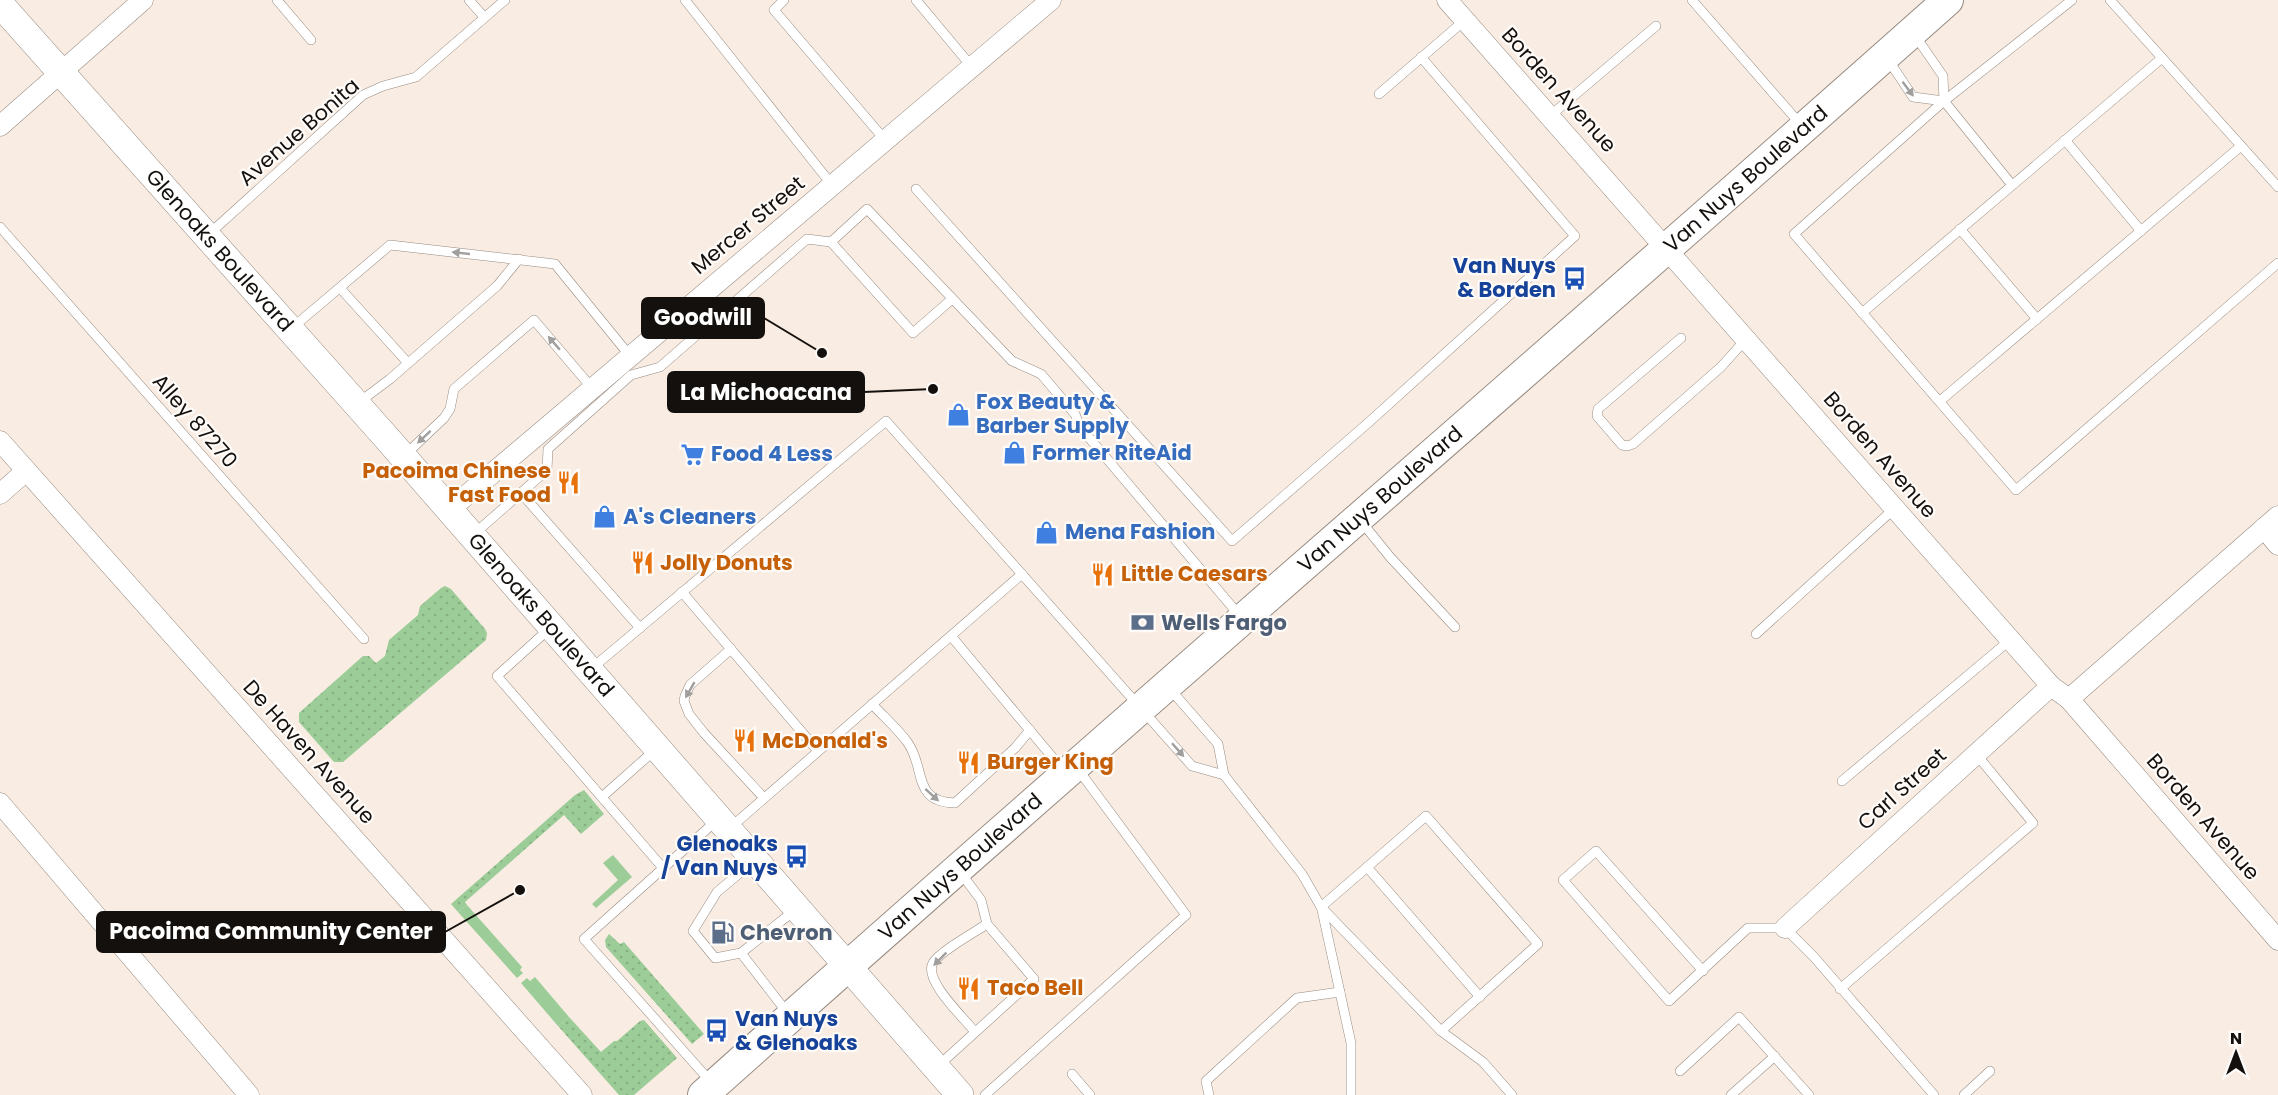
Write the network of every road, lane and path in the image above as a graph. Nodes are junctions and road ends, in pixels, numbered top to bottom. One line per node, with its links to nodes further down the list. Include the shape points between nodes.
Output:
1 (143, 0): 24 (street)
2 (277, 0): 19 (lane)
3 (470, 0): 15 (lane)
4 (505, 0): 15 (lane, Avenue Bonita)
5 (685, 0): 33 (lane)
6 (784, 0): 30 (lane, via 774,10)
7 (916, 0): 23 (lane)
8 (1050, 0): 23 (street, Mercer Street)
9 (1447, 0): 16 (street, Borden Avenue)
10 (1692, 0): 29 (lane)
11 (1948, 0): 18 (main road, Van Nuys Boulevard)
12 (2072, 0): 26 (lane)
13 (2110, 0): 22 (lane)
14 (0, 4): 24 (main road, Glenoaks Boulevard)
15 (484, 17): 40 (lane, Avenue Bonita, via 416,77 363,95)
16 (1465, 20): 21 (lane); 27 (street, Borden Avenue)
17 (1656, 26): 27 (lane)
18 (1913, 32): 20 (main road, Van Nuys Boulevard); 26 (lane, via 1943,76)
19 (311, 40)
20 (1886, 56): 26 (lane, one-way to 26, via 1913,97); 29 (main road, Van Nuys Boulevard)
21 (1421, 57): 25 (lane); 36 (lane, via 1575,236 1232,542)
22 (2162, 58): 31 (lane); 32 (lane)
23 (972, 67): 30 (street, Mercer Street)
24 (61, 72): 28 (street); 40 (main road, Glenoaks Boulevard)
25 (1379, 94)
26 (1944, 101): 34 (lane); 47 (lane, via 1794,234)
27 (1550, 116): 42 (street, Borden Avenue)
28 (0, 126)
29 (1804, 128): 42 (main road, Van Nuys Boulevard)
30 (885, 140): 33 (street, Mercer Street)
31 (2066, 140): 34 (lane); 39 (lane)
32 (2241, 146): 35 (lane); 39 (lane)
33 (832, 185): 52 (street, Mercer Street)
34 (2012, 185): 38 (lane)
35 (2278, 187)
36 (916, 189)
37 (0, 227): 76 (lane, Alley 87270)
38 (1960, 230): 47 (lane); 48 (lane)
39 (2141, 231): 48 (lane)
40 (207, 236): 49 (main road, Glenoaks Boulevard)
41 (831, 242): 46 (lane, via 867,209); 46 (lane, via 913,333); 60 (lane, via 807,239 660,367 631,375 548,449 547,470)
42 (1667, 248): 51 (street, Borden Avenue); 64 (main road, Van Nuys Boulevard)
43 (519, 259): 45 (lane, one-way to 45, via 390,244); 52 (lane, via 555,264); 53 (lane, via 497,286)
44 (2278, 263): 55 (lane, via 2016,489)
45 (340, 288): 49 (lane); 53 (lane)
46 (952, 298): 70 (lane, via 1012,361 1041,374 1075,414 1080,427)
47 (1862, 313): 55 (lane)
48 (2037, 319): 55 (lane)
49 (290, 330): 56 (main road, Glenoaks Boulevard)
50 (1681, 338): 51 (lane, via 1598,409 1597,416 1622,445 1633,444)
51 (1747, 339): 62 (street, Borden Avenue)
52 (630, 356): 54 (street, Mercer Street)
53 (408, 363): 56 (lane)
54 (592, 388): 58 (lane, one-way to 58, via 534,320 454,389 444,418); 63 (street, Mercer Street)
55 (1940, 401)
56 (357, 404): 58 (main road, Glenoaks Boulevard)
57 (0, 441): 59 (street, De Haven Avenue)
58 (403, 457): 63 (main road, Glenoaks Boulevard)
59 (26, 471): 61 (street); 121 (street, De Haven Avenue)
60 (521, 493): 66 (lane); 73 (lane)
61 (0, 494)
62 (1895, 508): 74 (lane); 77 (street, Borden Avenue)
63 (448, 510): 66 (main road, Glenoaks Boulevard)
64 (1359, 518): 70 (main road, Van Nuys Boulevard); 72 (lane)
65 (2271, 522): 67 (street); 82 (street)
66 (471, 536): 71 (main road, Glenoaks Boulevard)
67 (2278, 545)
68 (1022, 574): 69 (lane, via 886,421); 75 (lane); 84 (lane)
69 (682, 592): 73 (lane); 78 (lane)
70 (1242, 620): 80 (main road, Van Nuys Boulevard)
71 (551, 627): 79 (main road, Glenoaks Boulevard); 92 (lane, via 497,676)
72 (1455, 627)
73 (640, 628): 79 (lane)
74 (1756, 634)
75 (951, 636): 83 (lane); 85 (lane)
76 (363, 639)
77 (2011, 639): 81 (street, Borden Avenue); 91 (lane)
78 (731, 649): 87 (lane); 93 (lane, one-way to 93, via 690,685 684,702 696,724)
79 (589, 670): 86 (main road, Glenoaks Boulevard)
80 (1167, 686): 84 (main road, Van Nuys Boulevard); 90 (lane, via 1218,744)
81 (2051, 686): 82 (street, Borden Avenue); 88 (street, Carl Street)
82 (2069, 699): 104 (street, Borden Avenue)
83 (872, 704): 85 (lane, one-way to 85, via 908,743 921,782 929,795 942,803 955,803); 87 (lane)
84 (1142, 708): 89 (main road, Van Nuys Boulevard); 90 (lane, one-way to 90, via 1192,766)
85 (1030, 730): 89 (lane)
86 (657, 748): 92 (lane); 95 (main road, Glenoaks Boulevard)
87 (818, 751): 93 (lane)
88 (1976, 754): 103 (street, Carl Street); 108 (lane, via 2032,823)
89 (1071, 770): 99 (main road, Van Nuys Boulevard); 123 (lane, via 1186,915)
90 (1224, 775): 101 (lane, via 1302,874)
91 (1842, 781)
92 (602, 797): 98 (lane)
93 (764, 798): 95 (lane)
94 (0, 803): 120 (street)
95 (723, 824): 96 (main road, Glenoaks Boulevard); 98 (lane)
96 (755, 861): 100 (main road, Glenoaks Boulevard); 105 (lane, via 717,892 693,931 715,958)
97 (1367, 867): 101 (lane); 110 (lane); 110 (lane, via 1426,816 1538,944)
98 (663, 868): 119 (lane, via 584,939)
99 (957, 869): 102 (lane, via 981,900); 106 (main road, Van Nuys Boulevard)
100 (796, 908): 105 (lane); 106 (main road, Glenoaks Boulevard)
101 (1321, 908): 109 (lane); 113 (lane)
102 (987, 924): 112 (lane, one-way to 112, via 941,955 933,963 931,973 934,983); 112 (lane, via 1034,979)
103 (1785, 928): 107 (lane, via 1748,928); 108 (lane)
104 (2278, 940)
105 (741, 953): 111 (lane)
106 (847, 966): 111 (main road, Van Nuys Boulevard); 115 (main road, Glenoaks Boulevard)
107 (1703, 971): 107 (lane, via 1596,851 1563,880 1669,1001)
108 (1840, 988): 130 (lane)
109 (1340, 992): 125 (lane, via 1297,998 1206,1081); 126 (lane, via 1351,1044)
110 (1480, 997): 113 (lane)
111 (790, 1017): 119 (main road, Van Nuys Boulevard)
112 (975, 1032): 115 (lane)
113 (1441, 1032): 127 (lane, via 1483,1062)
114 (1775, 1056): 116 (lane, via 1739,1017); 128 (lane); 129 (lane)
115 (936, 1067): 122 (main road, Glenoaks Boulevard)
116 (1680, 1071)
117 (1990, 1071): 131 (lane)
118 (1072, 1074): 124 (lane)
119 (709, 1090)
120 (249, 1095)
121 (582, 1095)
122 (960, 1095)
123 (985, 1095)
124 (1090, 1095)
125 (1209, 1095)
126 (1351, 1095)
127 (1512, 1095)
128 (1731, 1095)
129 (1809, 1095)
130 (1934, 1095)
131 (1964, 1095)

